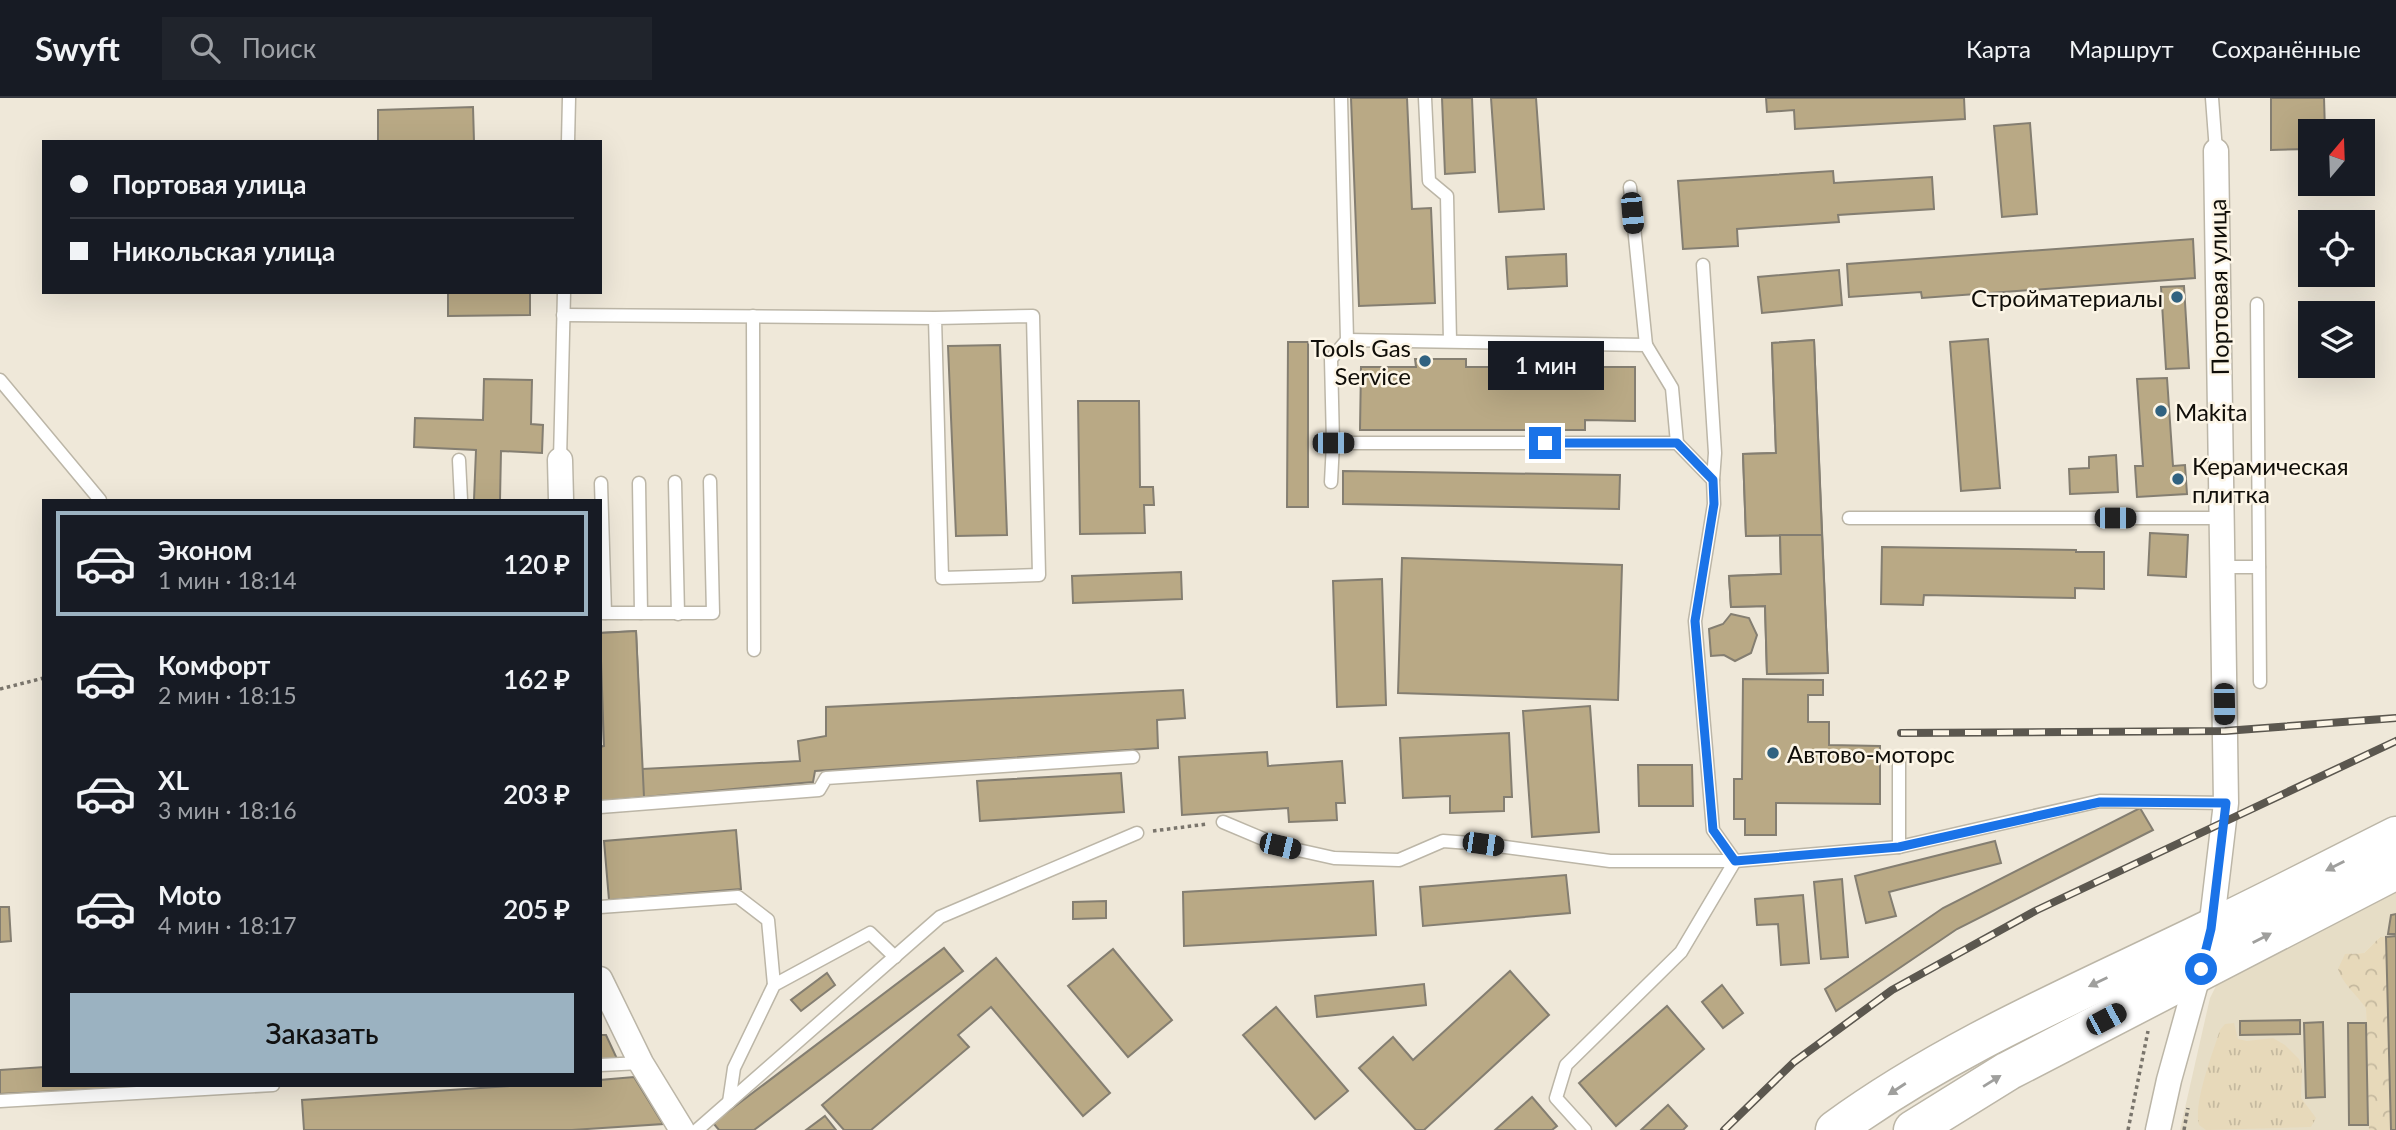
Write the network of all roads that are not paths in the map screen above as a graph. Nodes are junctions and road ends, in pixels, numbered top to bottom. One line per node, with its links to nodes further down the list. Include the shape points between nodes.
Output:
1 (569, 98): 5 (lane)
2 (1341, 98): 14 (lane)
3 (1425, 98): 15 (lane, via 1429,181 1447,196)
4 (2212, 98): 6 (lane)
5 (568, 140)
6 (2216, 151): 33 (street, Портовая улица)
7 (1630, 187): 16 (lane)
8 (1703, 265): 22 (lane)
9 (564, 294): 11 (lane)
10 (2257, 304): 36 (lane)
11 (563, 315): 12 (lane); 21 (lane)
12 (753, 316): 13 (lane); 40 (lane)
13 (935, 318): 13 (lane, via 942,578 1039,575 1033,316)
14 (1348, 340): 15 (lane); 18 (lane, via 1331,359)
15 (1450, 341): 16 (lane)
16 (1646, 345): 19 (lane, via 1672,388)
17 (0, 380): 28 (lane)
18 (1333, 443): 19 (lane); 25 (lane)
19 (1677, 443): 22 (lane)
20 (459, 460): 29 (lane)
21 (560, 460): 30 (street)
22 (1713, 480): 50 (lane, via 1714,504 1695,621 1713,830)
23 (710, 481): 39 (lane, via 713,613)
24 (675, 482): 39 (lane)
25 (1331, 482)
26 (601, 484): 31 (lane)
27 (639, 484): 38 (lane)
28 (99, 499)
29 (461, 499)
30 (561, 499)
31 (601, 499)
32 (1849, 518): 33 (lane)
33 (2221, 518): 35 (street, Портовая улица)
34 (602, 548): 37 (lane)
35 (2222, 567): 36 (lane); 44 (street, Портовая улица)
36 (2259, 567): 41 (lane)
37 (603, 613): 38 (lane)
38 (641, 613): 39 (lane)
39 (678, 614)
40 (754, 650)
41 (2260, 682)
42 (1133, 757): 45 (lane, via 826,778 819,790)
43 (1899, 758): 49 (lane)
44 (2226, 803): 49 (lane, via 2100,802); 53 (street, Портовая улица)
45 (602, 807)
46 (1223, 822): 50 (lane, via 1280,846 1334,858 1399,860 1443,841 1610,861)
47 (1137, 833): 54 (lane, via 940,917)
48 (2396, 835): 53 (main road, one-way to 53)
49 (1899, 847): 50 (lane)
50 (1735, 861): 65 (lane, via 1681,952 1566,1065 1556,1098)
51 (2396, 870): 55 (main road, one-way to 51)
52 (602, 907): 57 (lane, via 738,897 768,920)
53 (2211, 929): 55 (street, Портовая улица); 66 (main road, one-way to 66, via 1993,1033)
54 (895, 957): 57 (lane, via 870,933); 62 (lane)
55 (2201, 969): 67 (main road, one-way to 55, via 2008,1070); 68 (street, Портовая улица)
56 (602, 983): 58 (street)
57 (774, 985): 62 (lane, via 734,1068)
58 (641, 1063): 59 (lane); 63 (street)
59 (602, 1065)
60 (239, 1087): 61 (lane)
61 (0, 1101)
62 (729, 1102): 64 (lane)
63 (682, 1130)
64 (697, 1130)
65 (1585, 1130)
66 (1835, 1130)
67 (1913, 1130)
68 (2158, 1130)

